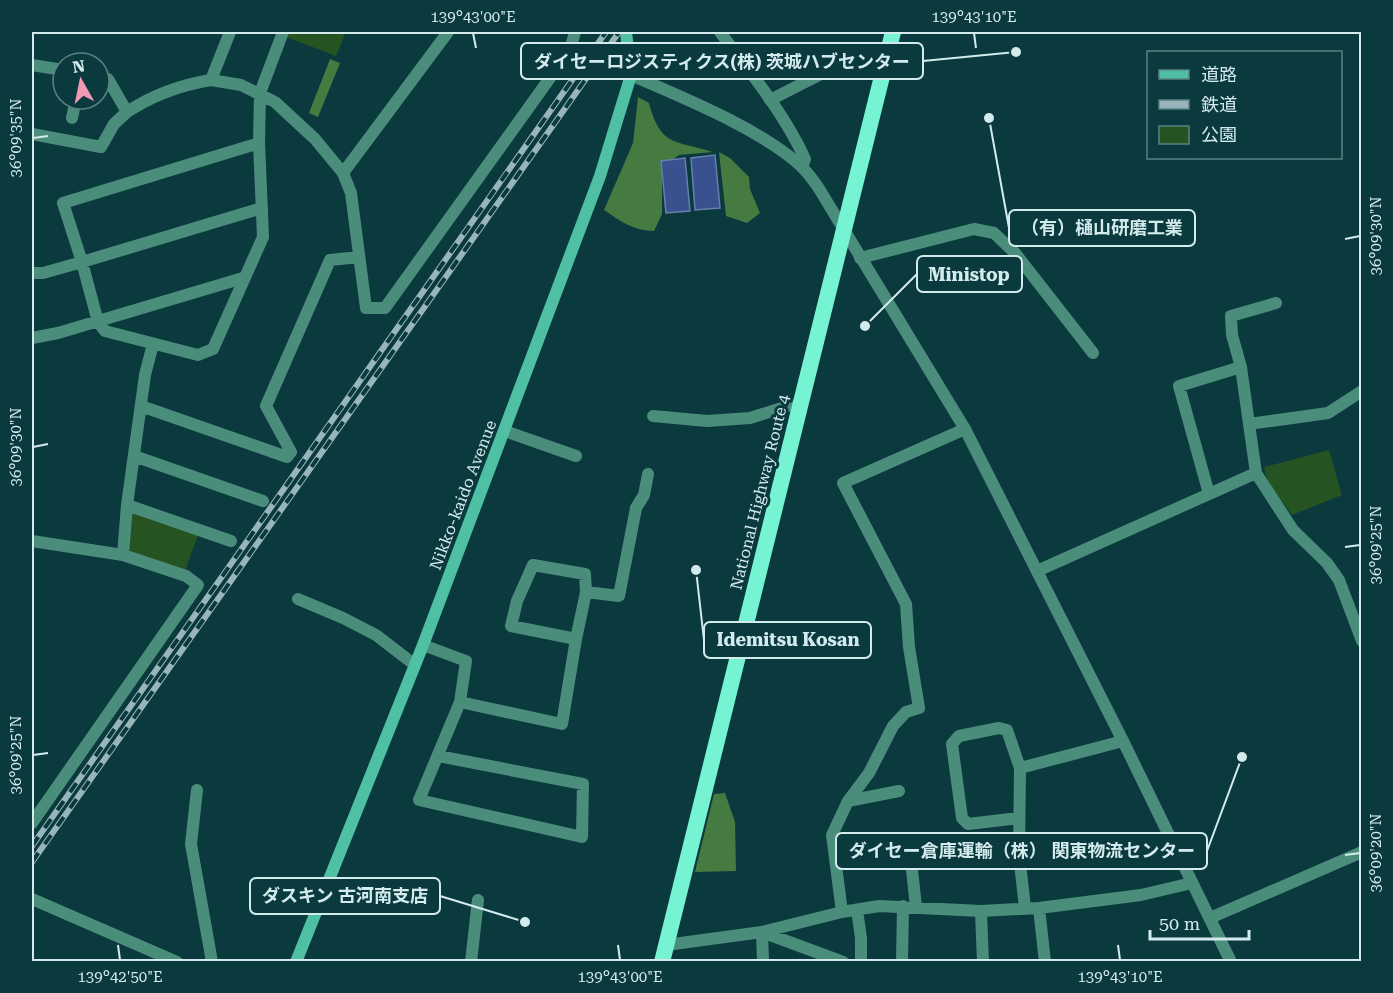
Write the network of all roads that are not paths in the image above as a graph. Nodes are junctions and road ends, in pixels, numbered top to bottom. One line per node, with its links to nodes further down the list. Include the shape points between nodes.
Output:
1 (230, 32): 12 (street)
2 (283, 32): 14 (street)
3 (448, 32): 22 (street)
4 (575, 32): 25 (street, via 570,50 385,308 366,308)
5 (720, 32): 15 (street)
6 (893, 32): 24 (highway, National Highway Route 4)
7 (629, 34): 11 (main road, Nikko-kaido Avenue)
8 (32, 65): 9 (street)
9 (51, 68)
10 (823, 73): 15 (street)
11 (631, 75): 21 (street, via 772,144); 42 (main road, Nikko-kaido Avenue, via 600,176)
12 (211, 80): 14 (street); 17 (street, via 151,97)
13 (111, 84): 17 (street)
14 (260, 93): 20 (street); 22 (street, via 315,139)
15 (770, 100): 21 (street, via 796,140 805,159)
16 (73, 111): 18 (street)
17 (127, 112): 19 (street, via 100,147)
18 (72, 118)
19 (32, 134)
20 (259, 143): 23 (street); 27 (street, via 63,202)
21 (802, 167): 24 (street)
22 (343, 173): 25 (street, via 351,193)
23 (262, 208): 27 (street); 29 (street, via 263,237)
24 (843, 230): 26 (street); 37 (highway, National Highway Route 4)
25 (359, 257): 38 (street, via 330,260 266,406 291,452 287,457)
26 (860, 258): 34 (street, via 974,229 994,233 1015,253); 41 (street)
27 (82, 262): 28 (street); 31 (street)
28 (32, 273)
29 (243, 278): 31 (street); 33 (street, via 213,349 198,355)
30 (1276, 303): 35 (street, via 1232,316)
31 (98, 322): 32 (street); 33 (street, via 105,331)
32 (32, 338)
33 (153, 344): 38 (street)
34 (1093, 353)
35 (1241, 367): 40 (street); 47 (street, via 1179,386)
36 (1362, 391): 40 (street, via 1328,413)
37 (801, 402): 39 (street, via 750,418 707,421); 83 (highway, National Highway Route 4)
38 (141, 406): 43 (street)
39 (654, 416)
40 (1249, 424): 45 (street)
41 (964, 429): 53 (street); 66 (street, via 843,483 906,604 919,708 906,712 893,726)
42 (505, 431): 44 (street); 58 (main road, Nikko-kaido Avenue)
43 (134, 456): 48 (street); 49 (street)
44 (576, 456)
45 (1256, 473): 47 (street); 57 (street, via 1293,530 1327,562 1339,580)
46 (648, 474): 54 (street, via 644,495 636,508 619,596)
47 (1209, 494): 53 (street)
48 (263, 501)
49 (127, 505): 51 (street); 52 (street)
50 (32, 541): 52 (street)
51 (231, 541)
52 (123, 555): 68 (street, via 186,576 198,585)
53 (1037, 571): 61 (street)
54 (586, 592): 56 (street); 56 (street, via 585,574 534,565 511,626)
55 (298, 599): 59 (street, via 376,635)
56 (576, 639): 60 (street, via 562,724)
57 (1362, 641)
58 (423, 645): 59 (main road, Nikko-kaido Avenue); 60 (street, via 466,661)
59 (415, 665): 86 (main road, Nikko-kaido Avenue)
60 (460, 702): 62 (street)
61 (1123, 741): 63 (street); 71 (street)
62 (438, 756): 62 (street, via 419,800 582,837 583,784)
63 (1020, 768): 67 (street); 67 (street, via 1007,730 959,736 952,744 962,818 968,824)
64 (197, 790): 85 (street, via 191,844)
65 (899, 792): 66 (street)
66 (848, 801): 80 (street, via 832,835)
67 (1019, 818): 76 (street)
68 (32, 823)
69 (909, 842): 75 (street)
70 (1362, 852): 81 (street)
71 (1192, 883): 77 (street, via 1141,895); 81 (street)
72 (32, 899): 84 (street)
73 (478, 900): 87 (street)
74 (903, 906): 75 (street); 78 (street); 92 (street)
75 (916, 907): 79 (street)
76 (1025, 908): 77 (street); 79 (street)
77 (1039, 908): 94 (street)
78 (857, 910): 80 (street); 91 (street)
79 (981, 911): 93 (street)
80 (842, 912): 82 (street)
81 (1210, 918): 95 (street)
82 (762, 932): 83 (street); 89 (street); 90 (street)
83 (666, 945): 88 (highway, National Highway Route 4)
84 (177, 962)
85 (212, 962)
86 (296, 962)
87 (471, 962)
88 (662, 962)
89 (763, 962)
90 (843, 962)
91 (861, 962)
92 (902, 962)
93 (983, 962)
94 (1045, 962)
95 (1232, 962)

